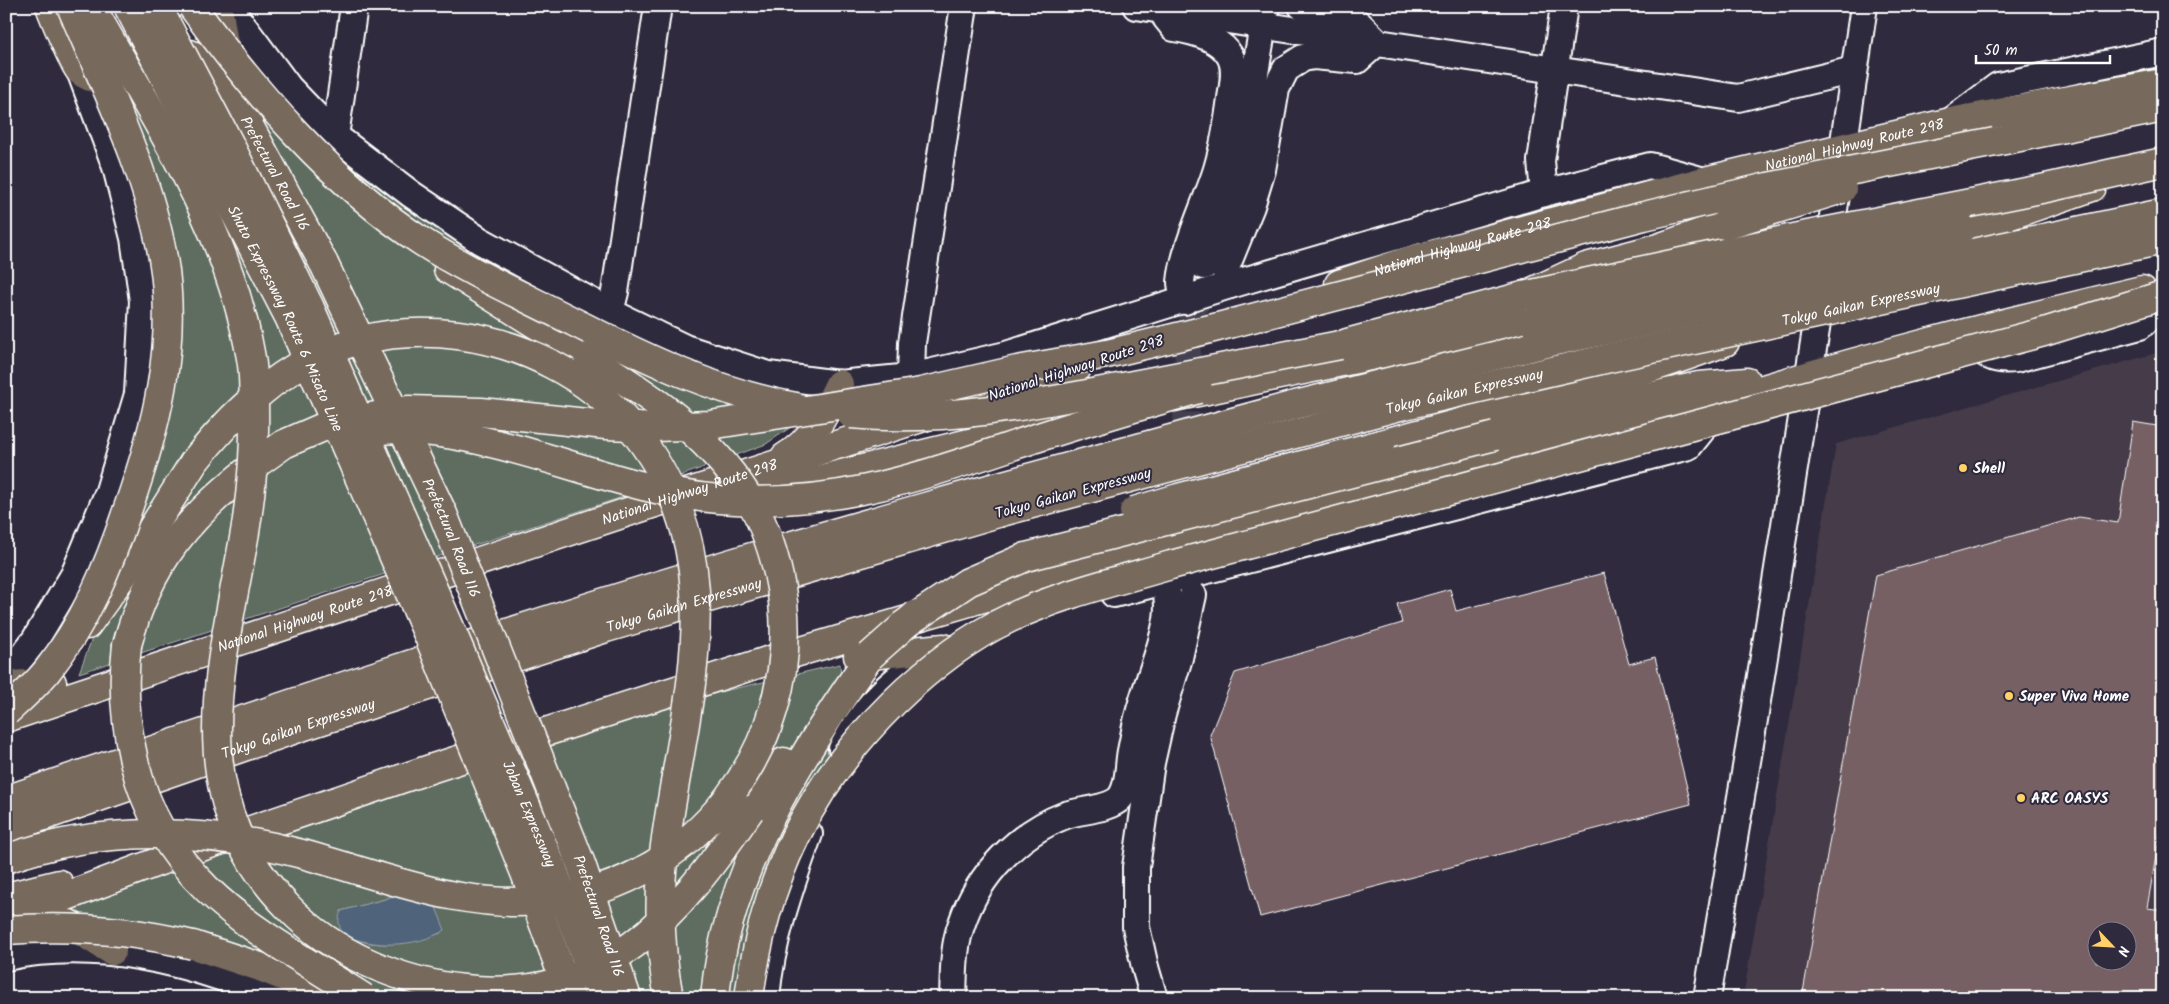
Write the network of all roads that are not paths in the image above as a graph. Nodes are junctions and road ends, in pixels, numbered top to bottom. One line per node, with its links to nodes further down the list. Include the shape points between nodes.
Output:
1 (50, 6): 21 (main road)
2 (71, 6): 63 (main road, bridge, via 112,97 149,200 163,260 168,326 165,367 154,424 135,490 116,544 89,604)
3 (91, 6): 60 (main road, bridge, via 185,168 222,251 245,324 252,363 254,438 245,528 221,661 216,747 226,804 250,856 277,897 313,930 343,950 385,970 464,989 521,990 578,976 606,964 651,931 688,894 812,724)
4 (128, 6): 29 (main road, Shuto Expressway Route 6 Misato Line, bridge)
5 (157, 6): 29 (main road, Shuto Expressway Route 6 Misato Line, bridge)
6 (192, 6): 35 (main road, bridge, via 236,65 303,139 360,195)
7 (218, 6): 23 (main road, Prefectural Road 116)
8 (228, 6): 26 (street, via 289,88)
9 (354, 6): 26 (street)
10 (658, 6): 43 (street)
11 (964, 6): 48 (street, via 912,343)
12 (1302, 6): 17 (street, via 1316,16 1358,23)
13 (1564, 6): 19 (street)
14 (1864, 6): 20 (street)
15 (1153, 7): 16 (street); 41 (street, via 1174,28 1220,45 1234,65 1229,117 1218,168 1189,249 1181,283)
16 (1265, 16): 17 (street); 36 (street, via 1240,166)
17 (1377, 42): 19 (street); 38 (street, via 1357,60 1314,56 1303,58 1286,69 1276,89 1262,170 1225,270)
18 (2163, 52): 25 (street, via 1998,86)
19 (1555, 69): 20 (street, via 1738,98); 32 (street, via 1541,161)
20 (1854, 70): 28 (street)
21 (80, 71): 23 (main road, Prefectural Road 116, via 94,79 113,79 171,56 190,54 206,62); 64 (street, via 116,167 134,238 143,301 138,394 109,491 74,575 34,640)
22 (2163, 83): 25 (main road, National Highway Route 298)
23 (234, 98): 83 (main road, Prefectural Road 116, bridge, via 324,264 443,514 581,864)
24 (2163, 108): 27 (main road, via 2031,135)
25 (1950, 122): 28 (main road, National Highway Route 298)
26 (335, 136): 43 (street, via 410,194 479,240)
27 (1996, 147): 40 (main road, bridge, via 1796,202 1658,248 1586,267); 51 (main road, bridge, via 1768,187 1214,328 921,392 710,425 656,427 481,412 408,410 328,425 284,444)
28 (1844, 149): 31 (main road, National Highway Route 298); 47 (street)
29 (219, 151): 58 (main road, Shuto Expressway Route 6 Misato Line, bridge, via 310,308)
30 (2161, 163): 40 (main road, bridge); 54 (main road, bridge, via 2000,219 1533,322 1062,420 588,538)
31 (1704, 181): 32 (street, via 1650,166); 52 (main road, National Highway Route 298, via 1408,261)
32 (1544, 193): 38 (street)
33 (2163, 213): 53 (main road, Tokyo Gaikan Expressway, bridge, via 1555,341 1295,405)
34 (2163, 240): 44 (main road, Tokyo Gaikan Expressway, bridge)
35 (422, 241): 46 (main road, bridge, via 510,289 670,368 756,399 832,412 887,418 985,411 1066,399); 70 (main road, bridge, via 452,273 655,399 699,436 743,489 756,511 775,561 782,596 785,641 781,678 769,723 744,777 710,820 652,865 607,886 554,900 500,902 443,894 290,851 180,834 119,834 89,838 29,851)
36 (1204, 266)
37 (2163, 285): 45 (main road)
38 (1230, 286): 41 (street)
39 (2163, 295): 86 (main road, bridge, via 2044,332 1172,565 1045,603 1008,619 957,650 909,688 864,732 826,782 802,823 777,878 759,935)
40 (1523, 296): 46 (main road)
41 (1186, 301): 48 (street, via 1006,355)
42 (2163, 304): 45 (street, via 2140,326 2016,359 2001,361 1984,354)
43 (610, 312): 49 (street, via 684,348 759,372)
44 (1773, 323): 53 (main road, Tokyo Gaikan Expressway, bridge, via 1604,359); 57 (main road, bridge, via 1681,358 1540,402 1178,498 1046,539 978,570 930,602)
45 (1963, 332): 47 (main road)
46 (1340, 345): 51 (main road, bridge, via 942,470 864,491 812,499 741,501 662,491 501,444 422,431 375,430 352,434)
47 (1804, 376): 50 (main road); 57 (main road, bridge, via 1699,386 1596,409 1026,557 968,582); 90 (street)
48 (911, 377): 49 (street)
49 (839, 384): 52 (main road, via 822,421 809,439)
50 (1726, 401): 55 (street, via 1689,446); 61 (main road, via 1058,576)
51 (256, 464): 80 (main road, bridge, via 189,523 160,563 142,596 127,645 124,670 124,705 130,744 153,817 169,845 206,890 256,930)
52 (757, 472): 54 (main road, National Highway Route 298)
53 (995, 501): 68 (main road, Tokyo Gaikan Expressway, via 744,559 584,608); 69 (main road, Tokyo Gaikan Expressway, via 304,726)
54 (523, 547): 62 (main road, National Highway Route 298)
55 (1165, 582): 59 (street, via 1046,610); 88 (street, via 1168,596 1166,621 1139,712 1126,786 1120,798 1043,826 1018,843 992,868 978,888 962,923 955,954)
56 (1193, 595): 89 (street, via 1151,763 1136,867 1136,927)
57 (902, 626): 60 (main road, bridge)
58 (441, 635): 81 (main road, Joban Expressway, bridge); 82 (main road, Joban Expressway, bridge, via 552,867)
59 (944, 648): 61 (main road, via 830,660); 87 (street, via 909,669 884,690 855,725 841,751 779,922)
60 (870, 656): 85 (main road, via 814,740 749,865 727,925)
61 (764, 662): 71 (main road)
62 (153, 668): 65 (main road, via 66,682); 67 (main road, National Highway Route 298)
63 (47, 671): 66 (main road, bridge); 84 (main road, bridge, via 107,598 194,462 216,434 268,386 292,369 353,342 411,332 477,338 541,359 597,393 620,413 641,439 662,471 676,502 694,567 695,663 662,876 663,951)
64 (6, 672)
65 (6, 685)
66 (6, 712)
67 (6, 718)
68 (6, 800)
69 (6, 829)
70 (6, 860)
71 (160, 860): 72 (main road); 73 (main road)
72 (6, 897)
73 (40, 907): 74 (main road); 76 (main road)
74 (6, 919)
75 (6, 930): 79 (main road, bridge, via 91,928 160,937 227,956)
76 (112, 951): 77 (street, via 66,950); 78 (street, via 188,966)
77 (6, 957)
78 (275, 998)
79 (337, 998)
80 (364, 998)
81 (570, 998)
82 (601, 998)
83 (627, 998)
84 (669, 998)
85 (715, 998)
86 (748, 998)
87 (766, 998)
88 (952, 998)
89 (1154, 998)
90 (1707, 998)

